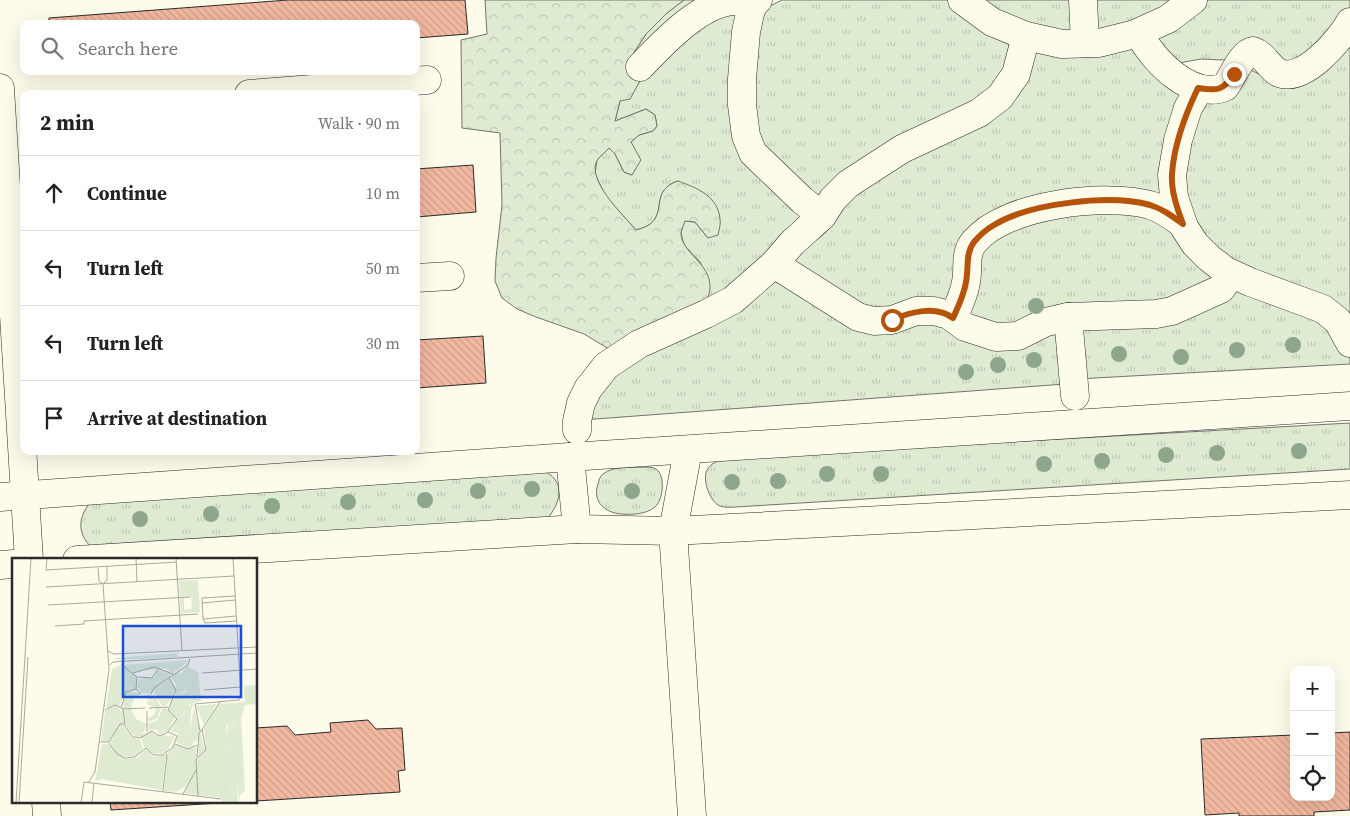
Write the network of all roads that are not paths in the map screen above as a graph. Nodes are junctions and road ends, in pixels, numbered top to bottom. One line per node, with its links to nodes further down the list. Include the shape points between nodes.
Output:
1 (962, 0): 7 (street, via 992,22)
2 (1083, 0): 8 (street)
3 (1193, 0): 6 (street, via 1168,19)
4 (754, 4): 9 (street, via 724,2 704,9 684,22); 14 (street, via 746,32 742,79 746,136 753,153)
5 (1350, 22): 11 (street, via 1333,46 1296,74 1278,72 1253,50 1243,57 1225,87 1213,90)
6 (1139, 32): 8 (street, via 1099,43); 11 (street, via 1161,62 1181,80)
7 (1026, 36): 8 (street, via 1062,44); 14 (street, via 1016,74 1000,97 979,113 902,150 848,184)
8 (1085, 43)
9 (640, 67)
10 (428, 80): 12 (street)
11 (1198, 88): 15 (street, via 1178,140 1172,175 1174,197)
12 (300, 90)
13 (9, 104): 20 (street)
14 (822, 216): 16 (street)
15 (1183, 224): 17 (street, via 1195,244); 22 (street, via 1164,210 1120,200 1062,204 1018,214 993,225 968,251 967,281)
16 (774, 264): 22 (street, via 858,317 874,321 892,320 916,311 934,311); 26 (street, via 733,300 639,344 606,366 581,403)
17 (1232, 274): 21 (street, via 1221,290 1172,311); 23 (street, via 1323,309 1338,321)
18 (450, 276): 19 (street)
19 (420, 278)
20 (12, 303): 30 (street)
21 (1068, 317): 22 (street, via 1046,322 1018,336 996,337 965,328); 24 (street)
22 (953, 318)
23 (1350, 343)
24 (1075, 396)
25 (1350, 406): 27 (street)
26 (577, 430)
27 (688, 450): 28 (street); 32 (street)
28 (570, 458): 30 (street); 31 (street)
29 (1350, 495): 32 (street)
30 (12, 496): 33 (street)
31 (576, 529): 32 (street); 34 (street)
32 (673, 531): 35 (street)
33 (28, 558)
34 (109, 558)
35 (692, 816)

